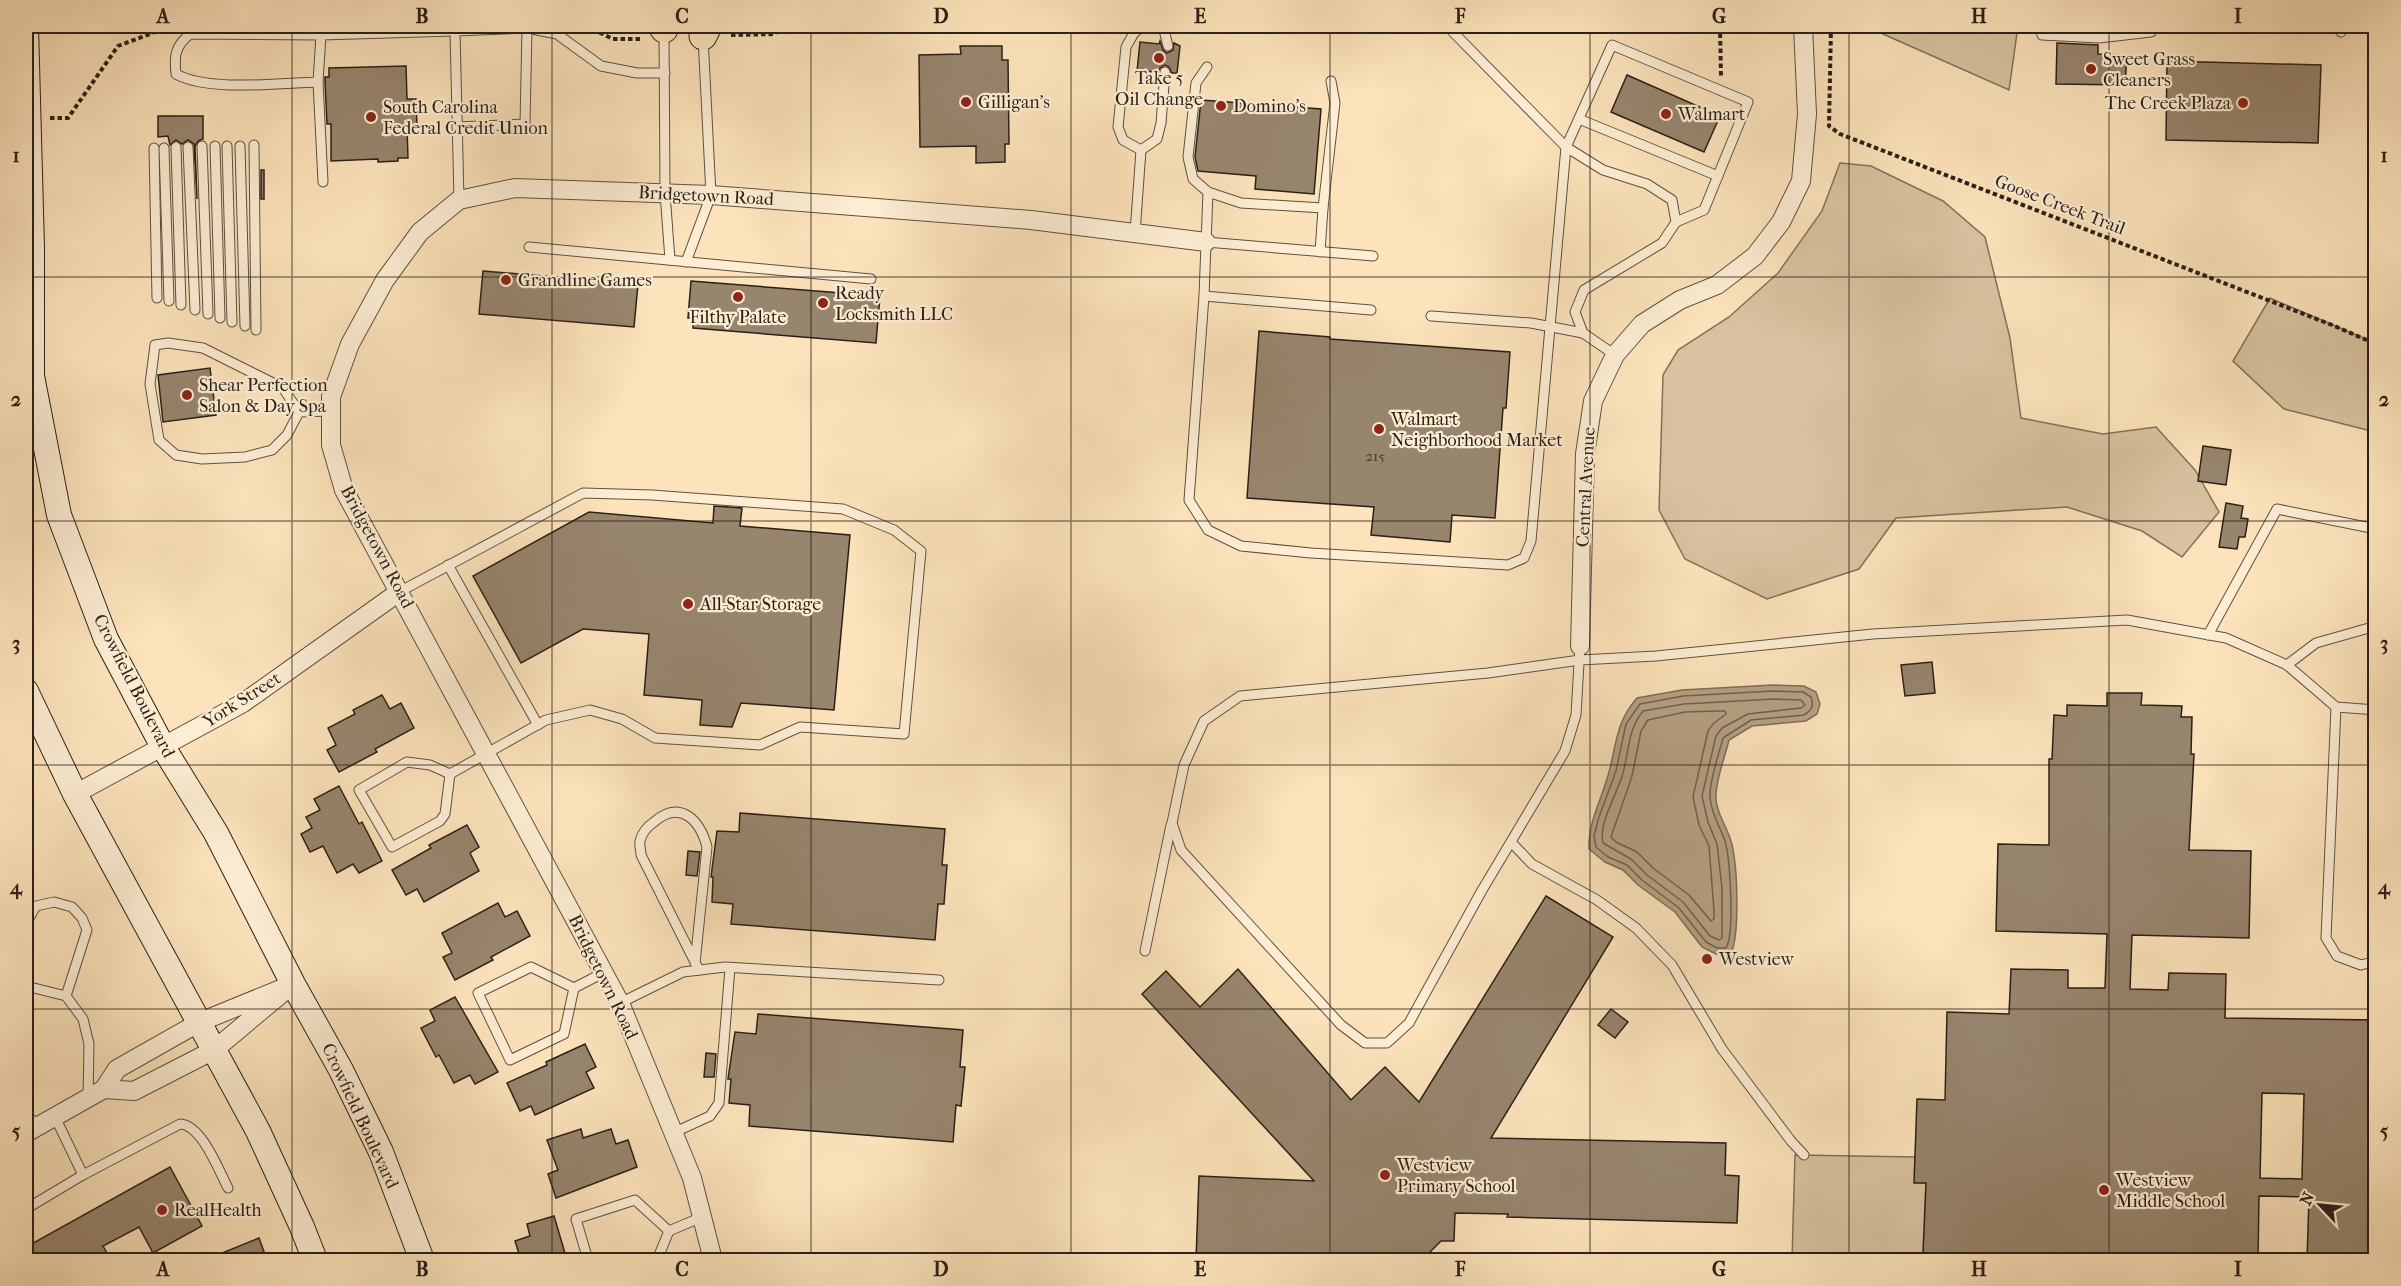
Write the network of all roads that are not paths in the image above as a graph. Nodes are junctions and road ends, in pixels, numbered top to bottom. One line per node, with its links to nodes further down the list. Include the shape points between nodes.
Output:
1 (26, 26): 74 (main road, Crowfield Boulevard, via 32,376 59,515 105,639)
2 (1142, 26): 29 (lane, via 1126,47 1118,127 1123,140)
3 (1163, 26): 13 (lane)
4 (1803, 26): 60 (street, Central Avenue, via 1807,114 1801,181 1781,222 1755,256 1717,285 1680,300 1642,324)
5 (2040, 26): 6 (lane, via 2042,35 2099,38 2151,32)
6 (2152, 26)
7 (664, 27): 16 (lane)
8 (526, 28): 11 (lane); 16 (lane, via 557,34 601,66 637,73); 20 (lane, via 525,124)
9 (1449, 28): 28 (lane)
10 (704, 29): 34 (lane)
11 (455, 31): 12 (lane); 20 (lane)
12 (321, 35): 18 (lane); 18 (lane, via 190,34 174,56 176,74 207,84)
13 (1168, 46)
14 (1207, 67): 32 (lane, via 1196,83 1188,158 1193,179)
15 (1165, 72): 29 (lane, via 1157,139)
16 (665, 73): 33 (lane)
17 (1331, 81): 36 (lane, via 1335,103)
18 (318, 82): 31 (lane)
19 (1580, 119): 28 (lane); 30 (lane); 30 (lane, via 1612,45 1748,102)
20 (457, 127): 35 (lane)
21 (254, 145): 58 (lane)
22 (202, 146): 52 (lane)
23 (215, 146): 54 (lane)
24 (227, 146): 55 (lane)
25 (240, 146): 56 (lane)
26 (176, 147): 49 (lane)
27 (189, 147): 50 (lane)
28 (1566, 147): 37 (lane, via 1603,170 1647,184 1672,200); 57 (lane)
29 (1141, 150): 38 (lane)
30 (1719, 176): 37 (lane, via 1704,210)
31 (322, 182)
32 (1208, 192): 36 (lane, via 1241,203); 39 (lane)
33 (665, 193): 34 (street, Bridgetown Road); 35 (street, Bridgetown Road, via 515,188); 43 (lane)
34 (711, 195): 38 (street, Bridgetown Road, via 1031,220); 44 (lane)
35 (459, 200): 61 (street, Bridgetown Road, via 420,232 385,280 350,344 331,397)
36 (1323, 208): 41 (lane)
37 (1676, 222): 59 (lane, via 1662,243 1584,290 1575,312)
38 (1135, 233): 39 (street, Bridgetown Road)
39 (1206, 242): 41 (lane); 46 (lane)
40 (530, 247): 43 (lane)
41 (1320, 252): 42 (lane)
42 (1373, 256)
43 (670, 260): 44 (lane)
44 (686, 262): 45 (lane)
45 (871, 279)
46 (1204, 296): 51 (lane); 57 (lane, via 1189,500 1208,530 1241,546 1311,553 1508,565 1524,558 1531,541)
47 (157, 297): 48 (lane, via 159,148)
48 (169, 301)
49 (181, 305)
50 (195, 310)
51 (1371, 310)
52 (208, 314)
53 (1431, 316): 57 (lane)
54 (220, 318)
55 (232, 322)
56 (245, 326)
57 (1549, 327): 59 (lane)
58 (256, 330)
59 (1583, 333): 60 (lane)
60 (1615, 355): 68 (street, Central Avenue, via 1593,401 1584,454)
61 (330, 411): 62 (lane); 65 (street, Bridgetown Road, via 331,445 344,490)
62 (299, 412): 62 (lane, via 283,387 203,348 155,345 150,384 159,440 176,455 202,459 245,457 272,450 287,435)
63 (2376, 529): 67 (lane, via 2277,509)
64 (448, 565): 65 (lane); 73 (lane); 73 (lane, via 583,493 843,509 894,530 921,551 904,734 800,728 760,745 655,738 622,719 590,710)
65 (399, 592): 74 (street, York Street, via 243,703); 75 (street, Bridgetown Road)
66 (2376, 626): 69 (lane, via 2316,643)
67 (2208, 635): 68 (lane, via 2127,620 1873,634 1656,656); 69 (lane, via 2226,638)
68 (1580, 653): 78 (lane, via 1488,673 1240,696 1204,721 1184,765); 79 (lane, via 1576,715 1565,751)
69 (2288, 665): 71 (lane)
70 (26, 691): 77 (main road)
71 (2336, 707): 72 (lane); 82 (lane, via 2326,938 2337,956 2361,965)
72 (2376, 710)
73 (538, 725): 75 (lane)
74 (162, 747): 77 (street, York Street); 87 (main road, Crowfield Boulevard, via 216,833)
75 (488, 755): 76 (lane); 85 (street, Bridgetown Road)
76 (450, 774): 76 (lane, via 445,814 440,821 392,847 359,790 407,762 430,765)
77 (75, 794): 92 (main road)
78 (1172, 823): 79 (lane, via 1181,850 1341,1025 1365,1043 1387,1043 1410,1023); 81 (lane)
79 (1511, 842): 98 (lane, via 1532,864 1597,900 1636,928 1672,965 1722,1048)
80 (26, 931): 90 (lane, via 36,906 54,902 72,907 82,918 87,930)
81 (1145, 951)
82 (2376, 962)
83 (697, 967): 83 (lane, via 641,855 640,840 647,828 665,814 681,812 694,819 703,831 706,847); 84 (lane); 91 (lane)
84 (730, 968): 86 (lane); 97 (lane, via 719,1103 710,1116)
85 (603, 973): 89 (lane); 91 (street, Bridgetown Road)
86 (939, 980)
87 (293, 984): 92 (street); 93 (street); 105 (main road, Crowfield Boulevard, via 381,1152)
88 (26, 987): 90 (lane)
89 (574, 988): 89 (lane, via 531,967 478,993 510,1060 564,1034)
90 (66, 996): 95 (lane, via 83,1019 89,1044)
91 (620, 1003): 97 (street, Bridgetown Road)
92 (200, 1022): 93 (main road); 94 (street, via 117,1069)
93 (214, 1050): 94 (street, via 134,1091); 104 (main road, via 258,1131)
94 (104, 1089): 95 (street)
95 (88, 1098): 96 (street)
96 (36, 1123): 99 (lane)
97 (673, 1133): 102 (street, Bridgetown Road, via 692,1178)
98 (1804, 1155)
99 (83, 1175): 100 (lane, via 174,1126 185,1124 200,1136); 101 (lane)
100 (228, 1188)
101 (26, 1209)
102 (702, 1217): 103 (lane); 108 (street, Bridgetown Road)
103 (669, 1230): 106 (lane, via 635,1200 576,1219); 107 (lane)
104 (315, 1260)
105 (422, 1260)
106 (588, 1260)
107 (657, 1260)
108 (713, 1260)

